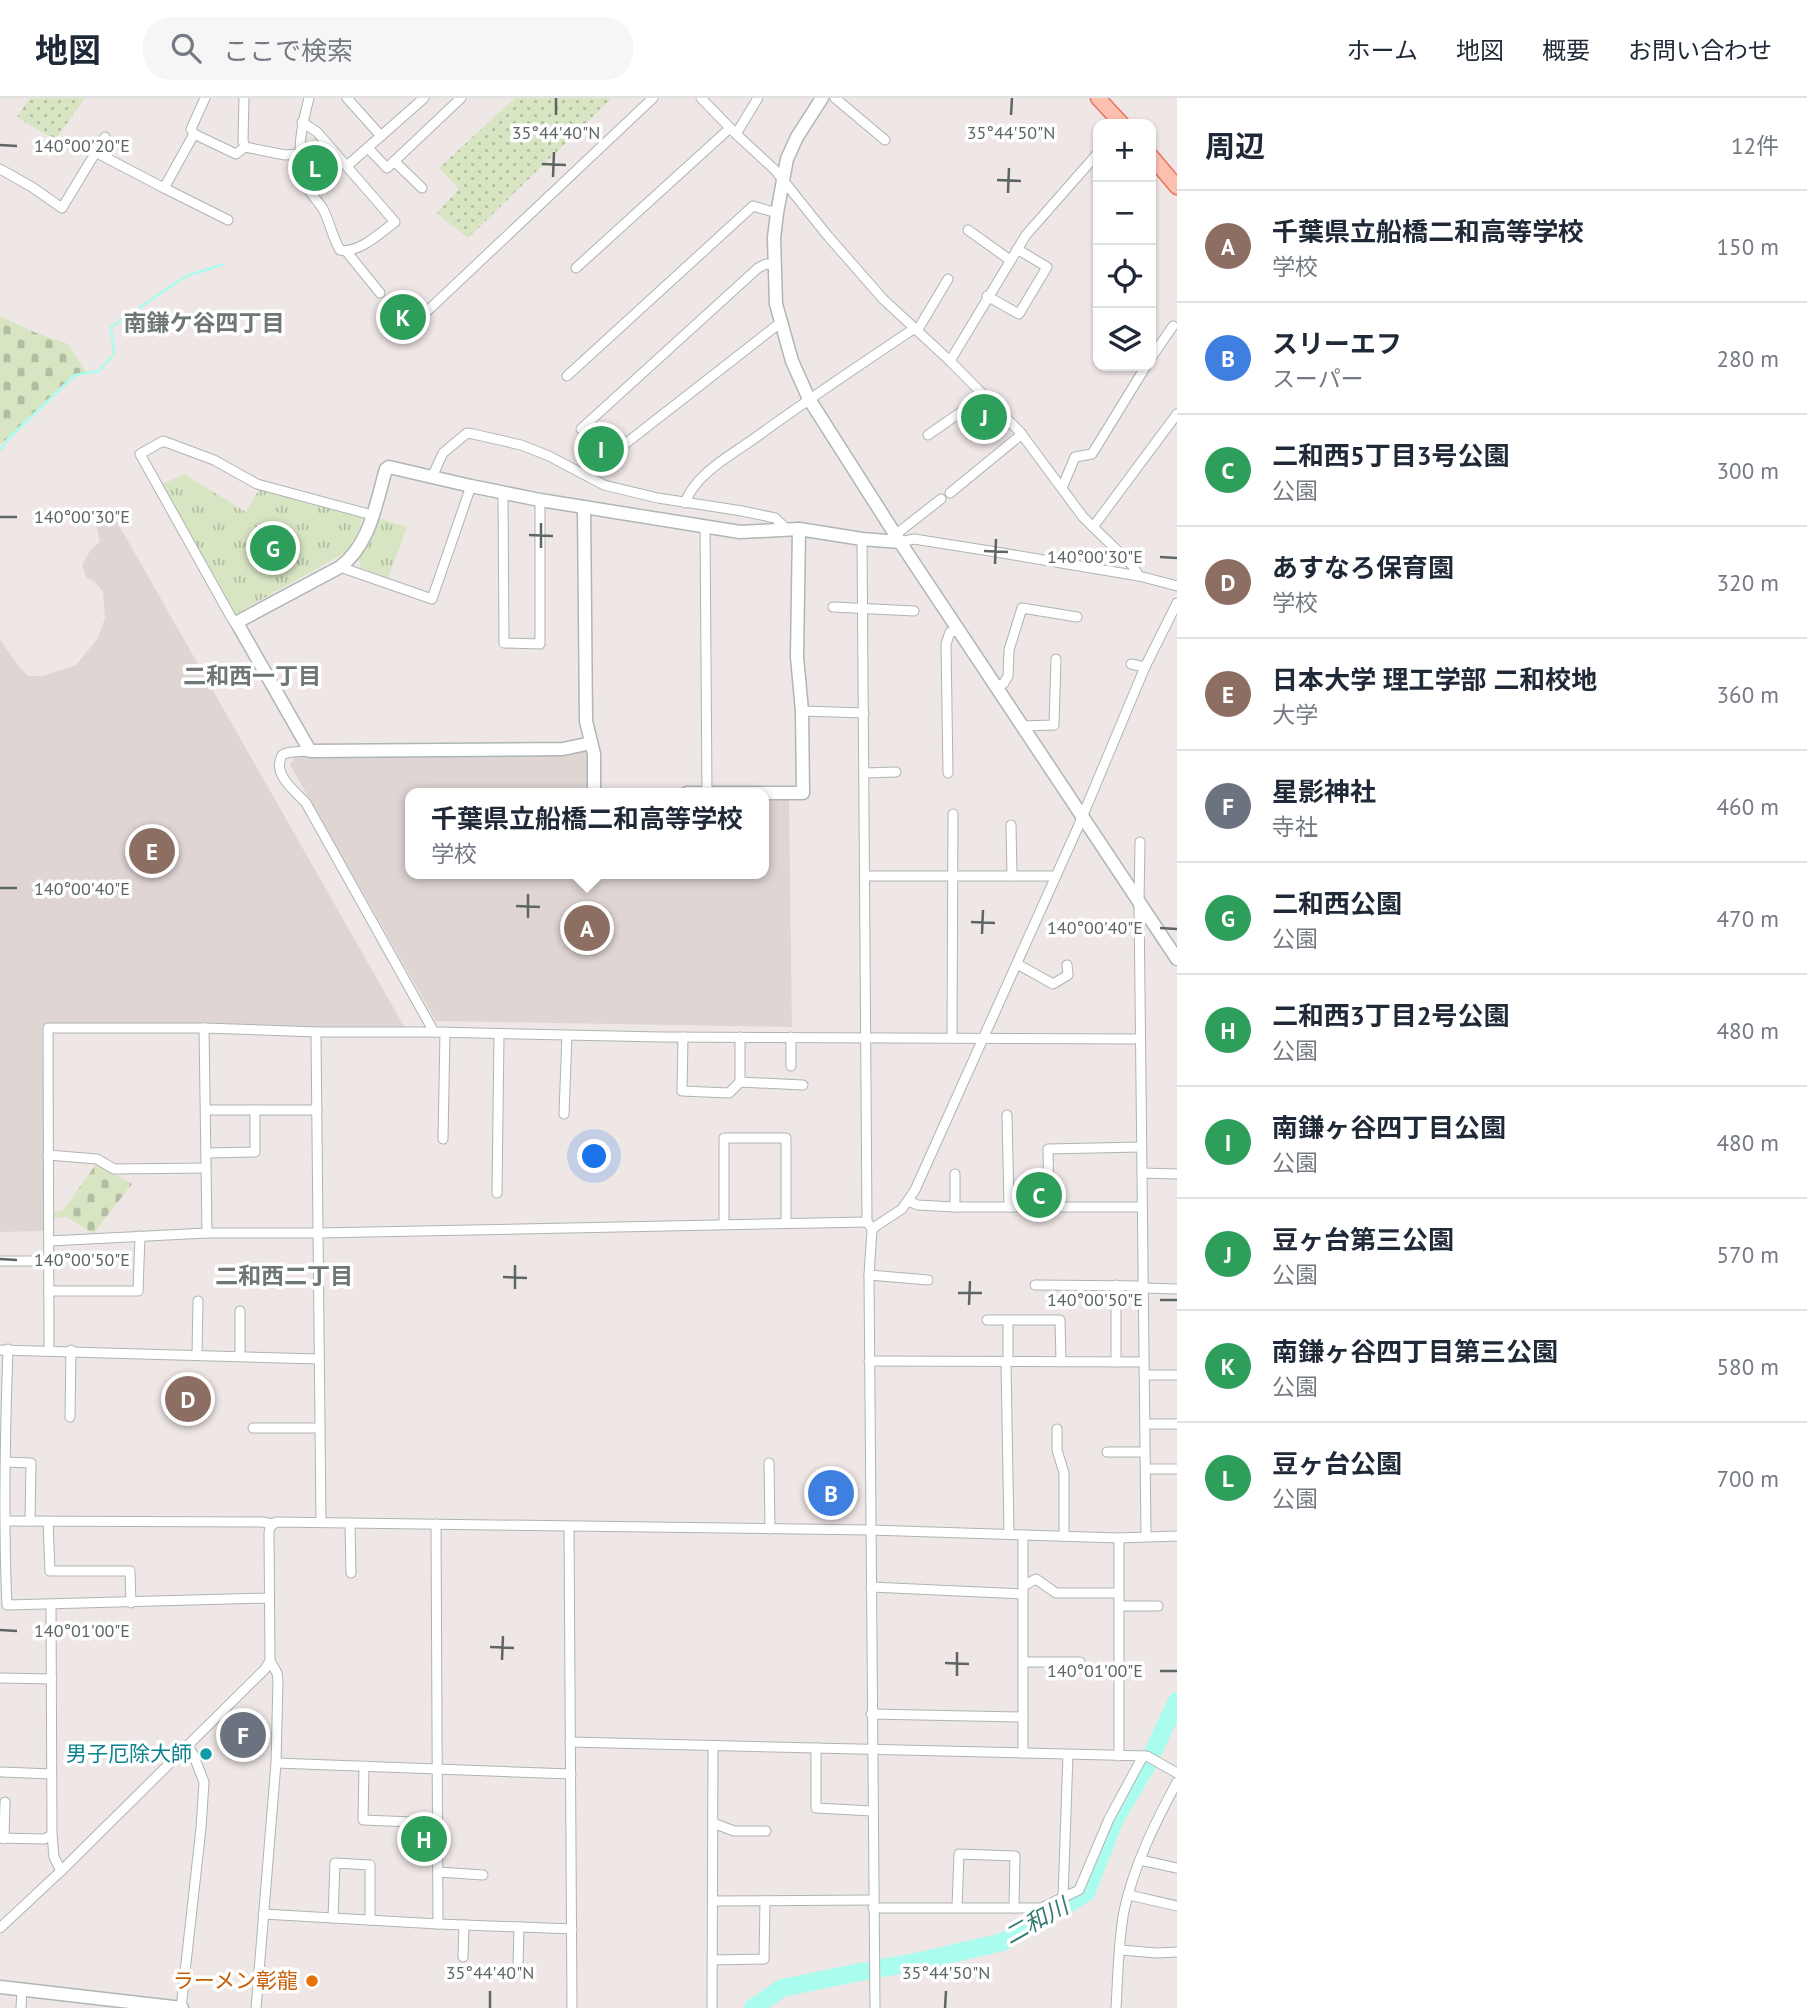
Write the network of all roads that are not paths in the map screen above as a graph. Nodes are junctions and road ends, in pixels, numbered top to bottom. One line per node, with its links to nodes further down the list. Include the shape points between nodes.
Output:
1 (205, 98): 17 (street, via 191,129)
2 (244, 98): 21 (street)
3 (309, 98): 15 (street)
4 (347, 98): 18 (street)
5 (424, 98): 13 (street)
6 (461, 98): 26 (street)
7 (653, 98): 48 (street)
8 (701, 98): 16 (street)
9 (758, 98): 16 (street)
10 (822, 98): 30 (street, via 797,137)
11 (835, 98): 20 (street)
12 (1098, 98): 14 (main road)
13 (412, 102): 18 (street)
14 (1117, 119)
15 (303, 122): 24 (street); 28 (street)
16 (733, 131): 30 (street); 41 (street)
17 (194, 134): 21 (street, via 236,154); 32 (street)
18 (381, 136): 22 (street)
19 (105, 137): 23 (street)
20 (885, 140)
21 (245, 147): 24 (street)
22 (369, 148): 26 (street, via 387,168); 28 (street)
23 (97, 153): 29 (street, via 62,208); 32 (street)
24 (300, 154): 38 (street, via 307,187 323,209 340,250)
25 (1093, 159): 37 (street)
26 (394, 161): 33 (street)
27 (1156, 162): 31 (main road)
28 (348, 165): 38 (street, via 395,222)
29 (0, 169)
30 (782, 180): 34 (street); 47 (street, via 883,299)
31 (1177, 187)
32 (164, 188): 35 (street)
33 (422, 188)
34 (777, 213): 40 (street); 52 (street, via 752,206)
35 (228, 220)
36 (968, 230): 39 (street)
37 (1017, 249): 39 (street); 44 (street, via 1047,267 1020,314)
38 (346, 251): 43 (street)
39 (1010, 260): 44 (street)
40 (774, 265): 45 (street); 56 (street, via 758,268)
41 (576, 268)
42 (948, 279): 47 (street)
43 (380, 293)
44 (987, 296): 50 (street)
45 (780, 323): 54 (street); 59 (street)
46 (1173, 326): 49 (street)
47 (916, 330): 50 (street); 54 (street)
48 (404, 333)
49 (1156, 351)
50 (950, 361): 53 (street)
51 (1143, 371): 62 (street, via 1092,454 1075,457)
52 (567, 376)
53 (985, 396): 57 (street); 58 (street)
54 (809, 399): 67 (street, via 720,463 688,494); 74 (street)
55 (1177, 414): 71 (street)
56 (581, 429)
57 (1021, 434): 62 (street); 64 (street)
58 (928, 435)
59 (602, 462)
60 (432, 477): 61 (street); 67 (street, via 443,453 467,433 521,445 604,485); 69 (street, via 386,469)
61 (471, 486): 63 (street); 75 (street, via 432,599)
62 (1062, 488): 71 (street)
63 (503, 492): 66 (street); 66 (street, via 505,643 540,644)
64 (950, 493)
65 (941, 499): 74 (street)
66 (540, 500): 68 (street)
67 (685, 503): 72 (street, via 775,518)
68 (584, 507): 70 (street); 92 (street, via 586,721)
69 (372, 516): 75 (street, via 360,547); 83 (street, via 257,484 214,460 163,441 140,454)
70 (705, 526): 72 (street, via 740,532); 98 (street)
71 (1093, 527): 76 (street)
72 (793, 529): 73 (street); 89 (street)
73 (862, 539): 74 (street); 80 (street)
74 (897, 539): 76 (street); 84 (street)
75 (340, 567): 83 (street)
76 (1139, 576): 77 (street)
77 (1177, 586)
78 (1177, 605): 87 (street)
79 (834, 607): 80 (street)
80 (862, 608): 81 (street); 90 (street)
81 (914, 611)
82 (1077, 617): 88 (street, via 1022,608 1009,650 1008,676)
83 (237, 626): 93 (street)
84 (959, 631): 88 (street); 96 (street, via 950,632 946,644)
85 (1056, 659): 91 (street, via 1054,725)
86 (1131, 664): 87 (street)
87 (1145, 667): 101 (street)
88 (997, 687): 91 (street)
89 (802, 711): 90 (street); 99 (street, via 803,793)
90 (864, 713): 95 (street)
91 (1022, 726): 101 (street)
92 (591, 743): 93 (street, via 564,749); 97 (street)
93 (310, 751): 114 (street, via 283,755 282,777 306,803)
94 (896, 772): 95 (street)
95 (865, 773): 104 (street)
96 (948, 773)
97 (594, 788)
98 (707, 788)
99 (769, 793)
100 (953, 814): 105 (street)
101 (1082, 815): 107 (street); 108 (street)
102 (1012, 825): 106 (street)
103 (1140, 842): 108 (street)
104 (866, 876): 105 (street); 121 (street)
105 (953, 876): 106 (street); 122 (street)
106 (1012, 876): 107 (street)
107 (1056, 876): 110 (street)
108 (1139, 901): 109 (street); 124 (street)
109 (1177, 959)
110 (1017, 964): 111 (street, via 1053,984 1068,975); 123 (street)
111 (1067, 965)
112 (204, 1028): 113 (street); 128 (street); 136 (street, via 48,1028)
113 (318, 1032): 114 (street); 130 (street)
114 (435, 1032): 115 (street)
115 (445, 1032): 116 (street); 133 (street)
116 (499, 1034): 117 (street); 141 (street)
117 (567, 1035): 118 (street); 131 (street)
118 (683, 1037): 119 (street); 126 (street, via 682,1091 729,1093)
119 (740, 1037): 120 (street); 126 (street)
120 (791, 1037): 121 (street); 125 (street)
121 (866, 1037): 122 (street); 149 (street)
122 (952, 1038): 123 (street)
123 (983, 1039): 124 (street); 142 (street)
124 (1140, 1039): 134 (street)
125 (791, 1066)
126 (740, 1082): 127 (street)
127 (803, 1084)
128 (206, 1110): 129 (street); 135 (street)
129 (255, 1110): 130 (street); 135 (street, via 255,1152)
130 (317, 1110): 151 (street)
131 (564, 1114)
132 (1007, 1115): 144 (street)
133 (443, 1139)
134 (1141, 1147): 139 (street); 145 (street, via 1048,1149)
135 (206, 1153): 137 (street)
136 (48, 1155): 137 (street, via 97,1159 114,1169); 153 (street)
137 (206, 1168): 150 (street)
138 (955, 1174): 143 (street)
139 (1142, 1174): 140 (street); 146 (street)
140 (1177, 1174)
141 (497, 1193)
142 (908, 1201): 143 (street, via 918,1206); 149 (street)
143 (955, 1207): 144 (street)
144 (1009, 1207): 145 (street)
145 (1049, 1207): 146 (street)
146 (1142, 1207): 160 (street)
147 (786, 1223): 148 (street); 148 (street, via 786,1138 724,1138); 149 (street)
148 (724, 1224): 151 (street)
149 (870, 1226): 156 (street)
150 (207, 1233): 151 (street); 152 (street)
151 (318, 1233): 172 (street)
152 (140, 1237): 153 (street); 162 (street, via 138,1291)
153 (49, 1241): 155 (street)
154 (0, 1261): 155 (street)
155 (49, 1261): 162 (street)
156 (869, 1275): 157 (street); 173 (street)
157 (928, 1280)
158 (1035, 1285): 159 (street)
159 (1116, 1285): 160 (street); 176 (street)
160 (1143, 1287): 161 (street); 177 (street)
161 (1177, 1289)
162 (49, 1291): 168 (street)
163 (198, 1301): 170 (street)
164 (240, 1311): 171 (street)
165 (988, 1320): 166 (street)
166 (1008, 1320): 174 (street); 175 (street, via 1060,1321)
167 (4, 1350): 168 (street); 186 (street)
168 (49, 1350): 169 (street)
169 (71, 1350): 170 (street); 180 (street)
170 (197, 1355): 171 (street)
171 (240, 1356): 172 (street)
172 (319, 1359): 184 (street)
173 (869, 1361): 174 (street); 202 (street)
174 (1007, 1362): 175 (street); 203 (street)
175 (1061, 1362): 176 (street)
176 (1116, 1362): 177 (street)
177 (1144, 1362): 178 (street)
178 (1144, 1375): 179 (street); 181 (street)
179 (1177, 1375)
180 (70, 1417)
181 (1145, 1424): 182 (street); 188 (street)
182 (1177, 1424)
183 (253, 1428): 184 (street)
184 (320, 1428): 196 (street)
185 (1057, 1429): 205 (street, via 1064,1473)
186 (3, 1432): 189 (street)
187 (1107, 1452): 188 (street)
188 (1145, 1452): 191 (street)
189 (6, 1462): 193 (street); 194 (street, via 31,1463)
190 (769, 1463): 201 (street)
191 (1146, 1469): 192 (street); 206 (street)
192 (1177, 1469)
193 (6, 1521): 194 (street); 209 (street)
194 (30, 1521): 195 (street)
195 (48, 1521): 198 (street); 215 (street, via 50,1571 130,1572)
196 (321, 1522): 197 (street); 198 (street)
197 (350, 1523): 199 (street); 210 (street)
198 (273, 1524): 214 (street, via 269,1532)
199 (436, 1524): 200 (street); 237 (street)
200 (569, 1527): 201 (street); 226 (street)
201 (770, 1529): 202 (street)
202 (870, 1530): 203 (street); 211 (street)
203 (1009, 1534): 204 (street)
204 (1023, 1535): 205 (street); 212 (street)
205 (1064, 1536): 208 (street)
206 (1146, 1536): 207 (street); 208 (street)
207 (1177, 1536)
208 (1119, 1538): 213 (street)
209 (3, 1559): 216 (street, via 7,1605)
210 (351, 1573)
211 (871, 1587): 212 (street); 224 (street)
212 (1023, 1590): 213 (street, via 1037,1579 1056,1593); 220 (street)
213 (1119, 1593): 217 (street)
214 (269, 1598): 215 (street); 219 (street)
215 (131, 1602): 216 (street)
216 (51, 1605): 223 (street)
217 (1119, 1606): 218 (street); 233 (street)
218 (1158, 1606)
219 (270, 1661): 228 (street); 235 (street, via 278,1673)
220 (1023, 1662): 221 (street); 225 (street)
221 (1080, 1662)
222 (0, 1678): 223 (street)
223 (52, 1679): 240 (street)
224 (871, 1714): 225 (street); 230 (street)
225 (1023, 1717): 231 (street)
226 (570, 1742): 227 (street); 241 (street)
227 (713, 1746): 229 (street); 246 (street)
228 (188, 1747): 252 (street); 279 (street, via 204,1782)
229 (816, 1748): 230 (street); 244 (street, via 816,1808)
230 (872, 1750): 231 (street); 244 (street)
231 (1023, 1753): 232 (street)
232 (1068, 1755): 233 (street); 256 (street)
233 (1119, 1756): 234 (street)
234 (1149, 1758): 239 (street); 256 (street, via 1109,1819 1079,1890)
235 (276, 1762): 236 (street); 263 (street)
236 (364, 1766): 237 (street); 245 (street, via 363,1820)
237 (438, 1768): 241 (street); 245 (street)
238 (2, 1772): 240 (street)
239 (1177, 1773)
240 (51, 1774): 248 (street)
241 (571, 1774): 270 (street)
242 (1177, 1782): 250 (street)
243 (5, 1802): 249 (street)
244 (872, 1811): 259 (street)
245 (438, 1823): 253 (street)
246 (713, 1823): 247 (street, via 734,1831); 257 (street)
247 (766, 1831)
248 (52, 1835): 249 (street, via 44,1839); 252 (street)
249 (2, 1838)
250 (1140, 1860): 251 (street); 255 (street)
251 (1177, 1868)
252 (61, 1871): 269 (street)
253 (438, 1872): 254 (street); 266 (street)
254 (484, 1875)
255 (1129, 1895): 260 (street); 271 (street)
256 (1063, 1898): 262 (street, via 1041,1908)
257 (713, 1901): 258 (street); 274 (street)
258 (765, 1901): 259 (street); 274 (street, via 764,1959)
259 (873, 1904): 261 (street); 283 (street)
260 (1177, 1906)
261 (957, 1907): 262 (street); 262 (street, via 959,1854 1015,1856)
262 (1013, 1908)
263 (263, 1914): 264 (street); 280 (street)
264 (332, 1918): 265 (street); 265 (street, via 335,1863 370,1865)
265 (370, 1920): 266 (street)
266 (438, 1924): 267 (street)
267 (464, 1925): 268 (street); 273 (street)
268 (519, 1927): 270 (street); 275 (street)
269 (0, 1928)
270 (572, 1929): 281 (street)
271 (1120, 1950): 272 (street); 284 (street)
272 (1177, 1952)
273 (463, 1958)
274 (712, 1960): 282 (street)
275 (518, 1965)
276 (0, 1987): 277 (street)
277 (22, 1989): 278 (street); 279 (street)
278 (21, 2008)
279 (181, 2008)
280 (257, 2008)
281 (572, 2008)
282 (712, 2008)
283 (875, 2008)
284 (1116, 2008)

